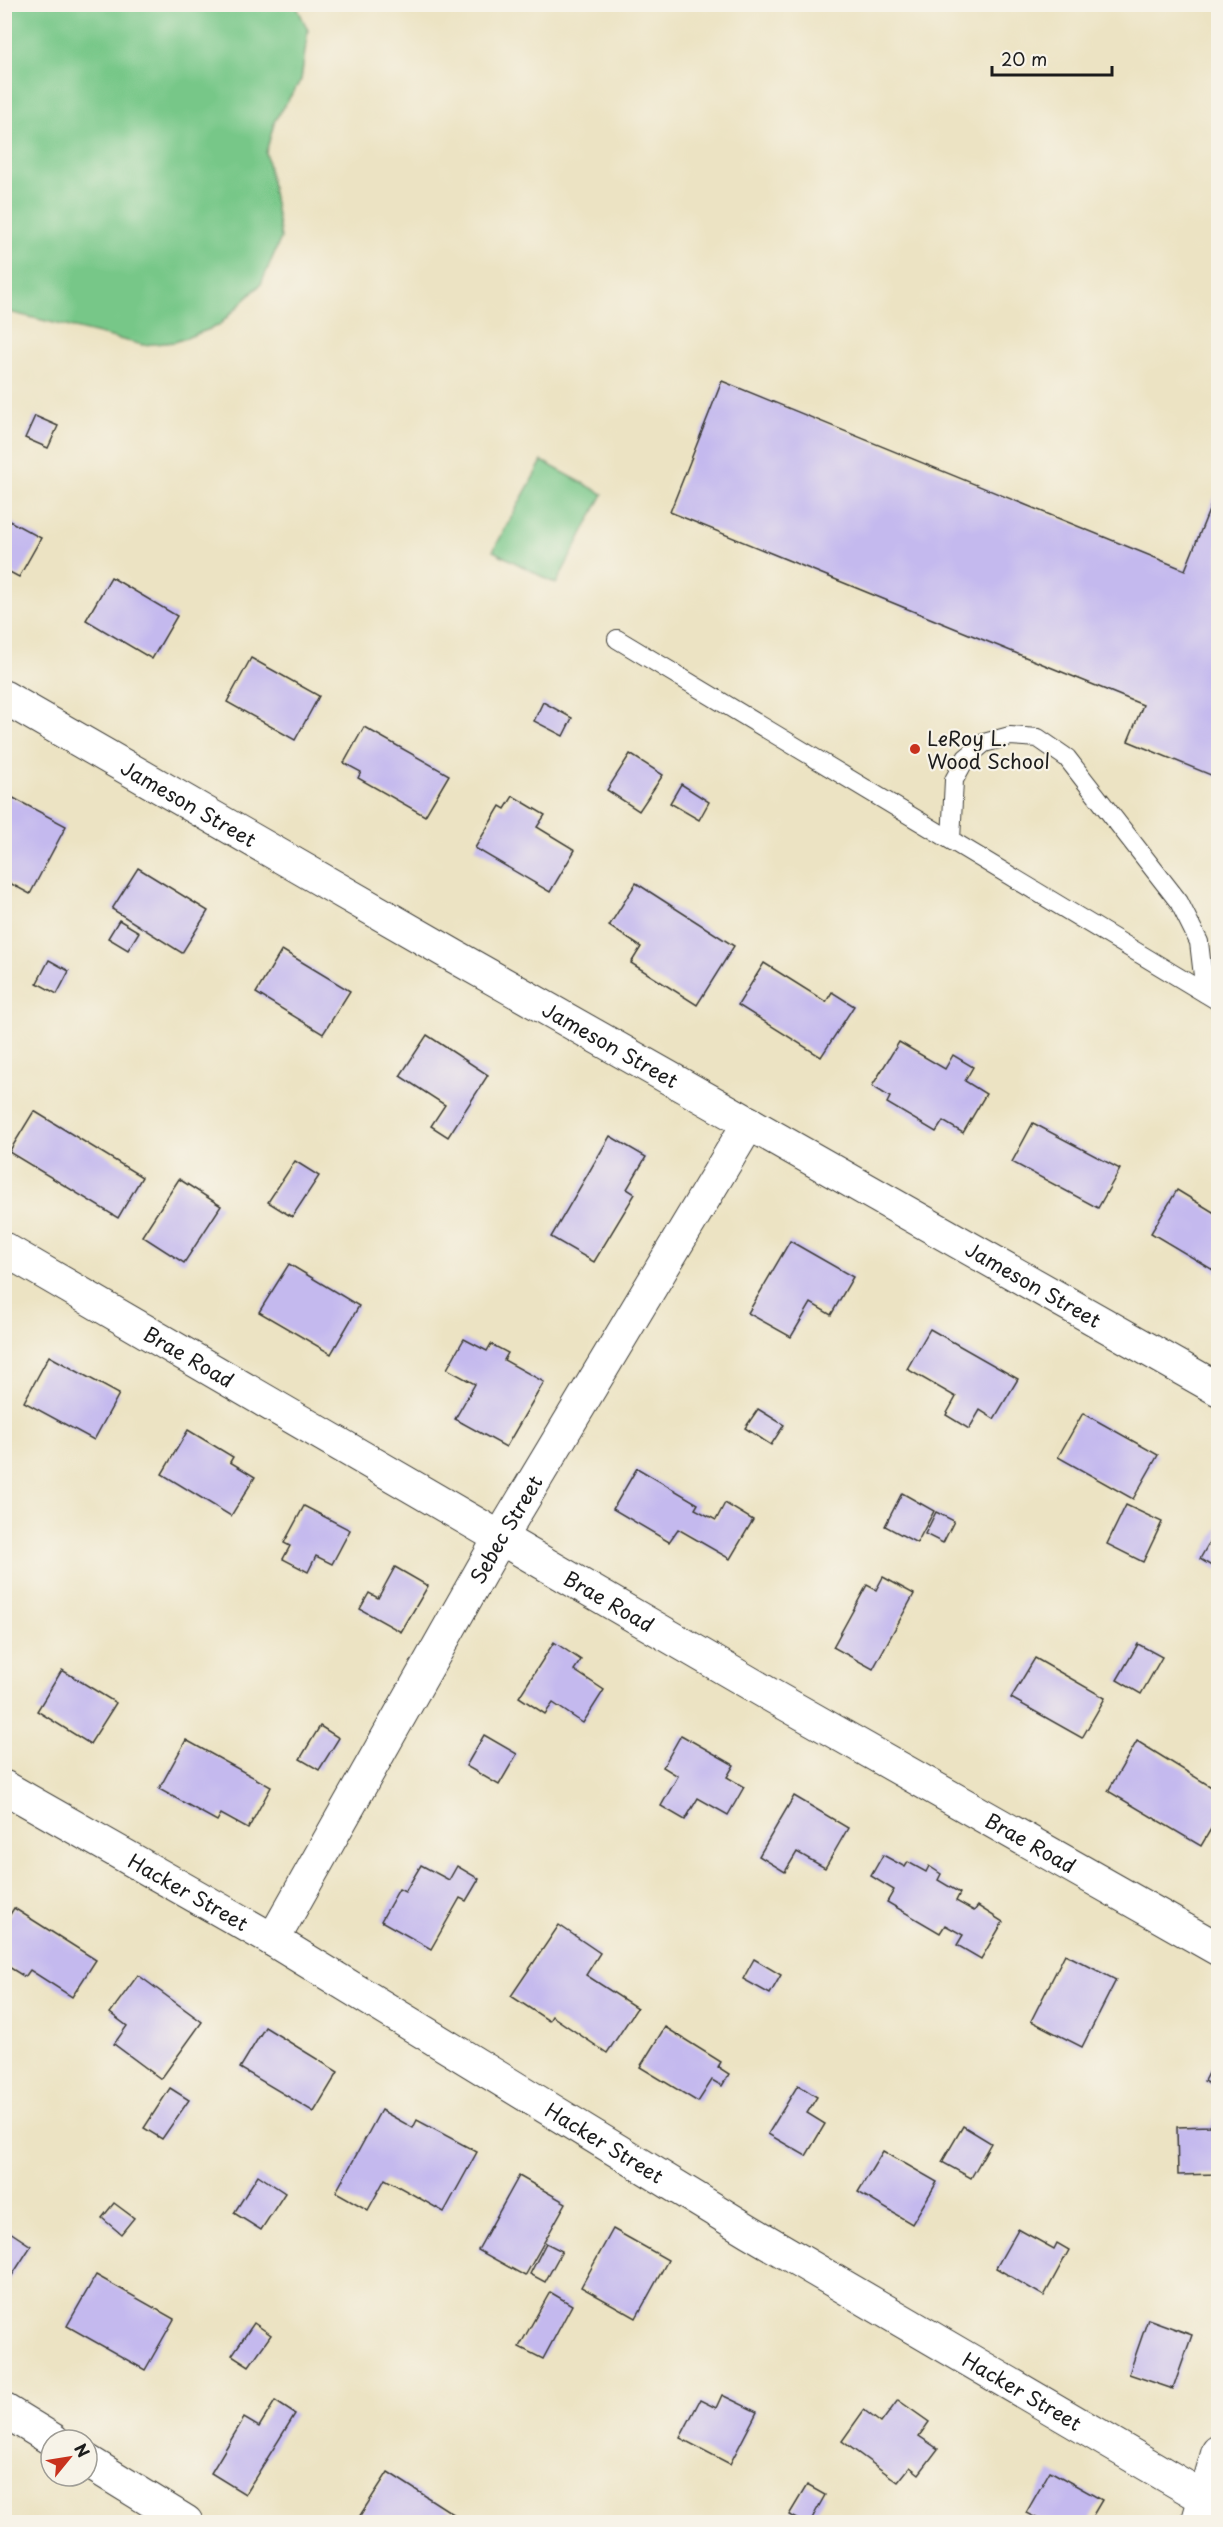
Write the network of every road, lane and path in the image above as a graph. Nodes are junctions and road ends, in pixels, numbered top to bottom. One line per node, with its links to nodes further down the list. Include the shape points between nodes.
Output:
1 (616, 639): 3 (lane)
2 (4, 697): 5 (street, Jameson Street)
3 (951, 840): 4 (lane); 4 (lane, via 954,780 966,758 984,743 1010,736 1038,738 1067,758 1179,902 1199,942)
4 (1212, 997)
5 (748, 1123): 7 (street, Jameson Street); 8 (street, Sebec Street)
6 (4, 1249): 8 (street, Brae Road)
7 (1218, 1389)
8 (500, 1538): 10 (street, Sebec Street); 11 (street, Brae Road)
9 (4, 1787): 10 (street, Hacker Street)
10 (273, 1940): 16 (street, Hacker Street)
11 (1218, 1949)
12 (4, 2410): 13 (street)
13 (39, 2431)
14 (1218, 2452): 16 (street)
15 (99, 2469): 17 (street)
16 (1200, 2510)
17 (186, 2523)

